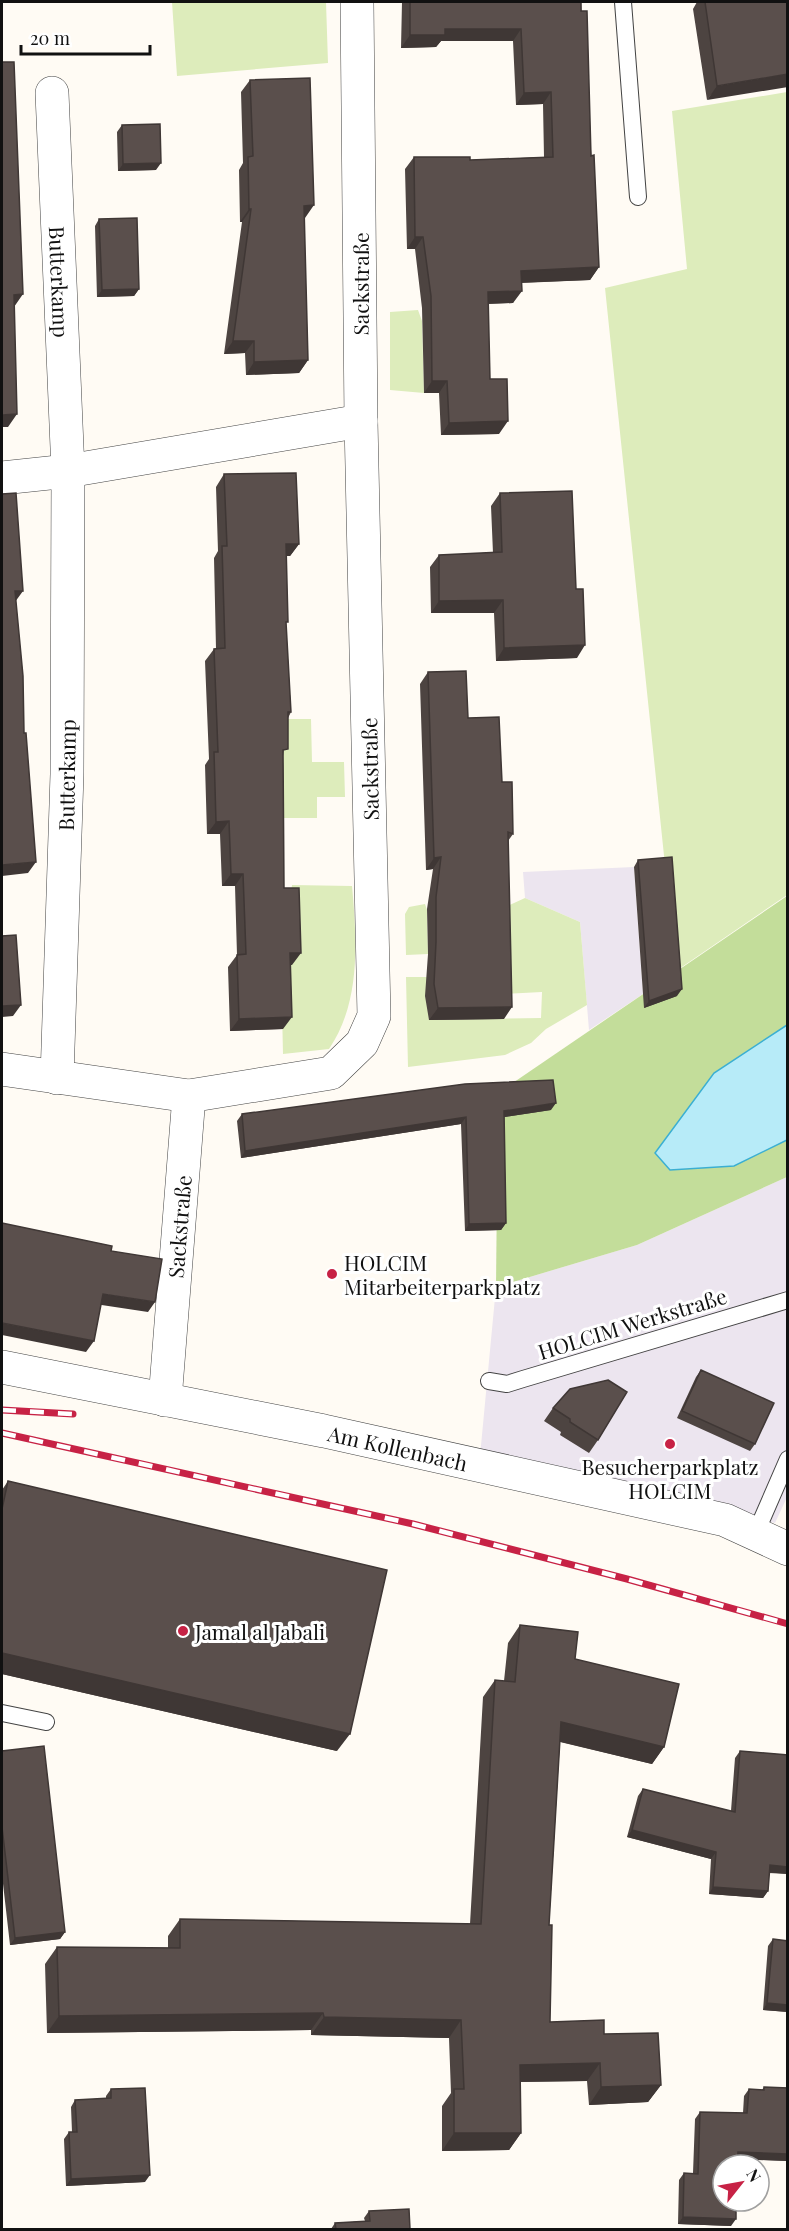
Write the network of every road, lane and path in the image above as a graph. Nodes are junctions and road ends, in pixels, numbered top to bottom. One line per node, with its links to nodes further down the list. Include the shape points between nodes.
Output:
1 (357, 2): 5 (street, Sackstraße)
2 (623, 2): 4 (lane)
3 (52, 93): 6 (street, Butterkamp)
4 (638, 197)
5 (361, 421): 6 (street); 10 (street, Sackstraße, via 374,1016 362,1043 331,1073)
6 (68, 471): 7 (street); 9 (street, Butterkamp, via 67,774)
7 (2, 478)
8 (2, 1069): 9 (street)
9 (57, 1078): 10 (street)
10 (189, 1096): 14 (street, Sackstraße)
11 (788, 1300): 13 (lane, HOLCIM Werkstraße, via 515,1382)
12 (2, 1367): 14 (street, Am Kollenbach)
13 (489, 1381)
14 (165, 1400): 16 (street, Am Kollenbach, via 324,1431 725,1520)
15 (788, 1459): 16 (lane)
16 (756, 1535): 17 (street, Am Kollenbach)
17 (788, 1549)
18 (2, 1713): 19 (lane)
19 (46, 1722)

